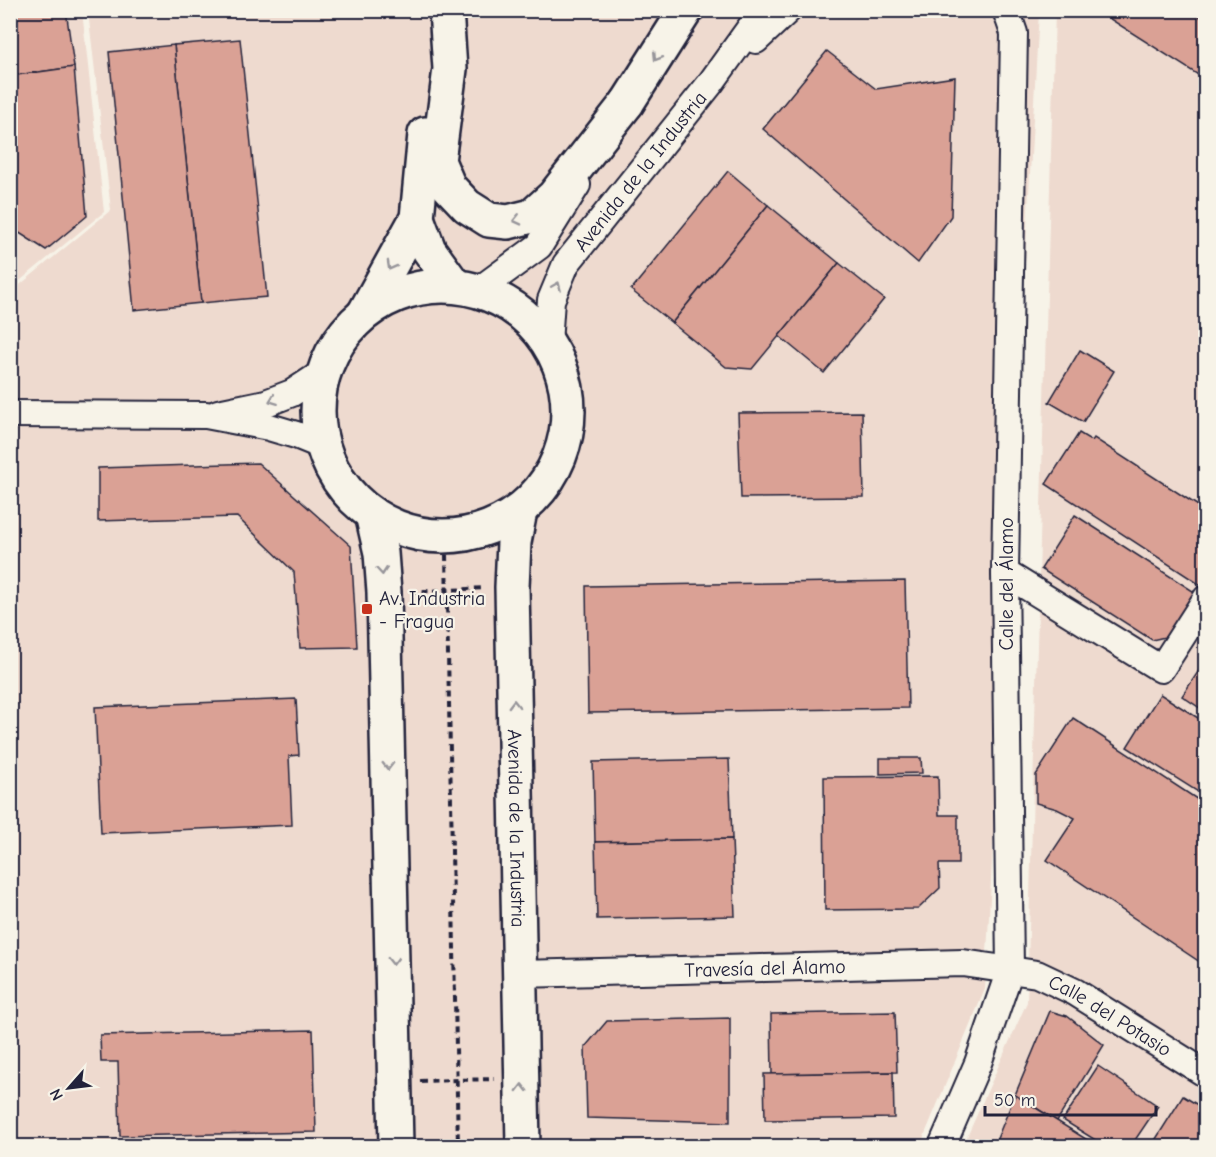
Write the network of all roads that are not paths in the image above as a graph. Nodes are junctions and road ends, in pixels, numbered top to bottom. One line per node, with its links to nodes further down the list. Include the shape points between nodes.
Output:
1 (439, 10): 9 (main road)
2 (446, 10): 8 (main road, one-way to 2, via 554,196 532,216 508,222 489,220 467,207 449,187 438,161 450,69)
3 (686, 10): 8 (main road, one-way to 8)
4 (763, 10): 7 (street, Avenida de la Industria)
5 (788, 10): 7 (street)
6 (1006, 10): 19 (street, Calle del Álamo, via 1014,33)
7 (710, 84): 12 (street, Avenida de la Industria, one-way to 7, via 551,300 566,264)
8 (627, 104): 10 (street, via 539,246)
9 (417, 218): 10 (main road, via 429,250); 11 (main road, one-way to 11)
10 (467, 288): 11 (main road, via 423,287 392,296); 12 (main road, via 510,304)
11 (364, 313): 13 (main road, via 340,340)
12 (548, 343): 17 (main road, via 569,402 563,450 548,481)
13 (324, 372): 15 (street, one-way to 15, via 292,393 266,403); 16 (main road, via 318,409)
14 (10, 414): 15 (street)
15 (206, 415): 16 (street, via 269,427)
16 (323, 446): 18 (main road, via 342,484)
17 (520, 512): 18 (main road, via 485,530 446,537 407,531); 22 (main road, Avenida de la Industria, one-way to 17, via 512,586)
18 (372, 514): 24 (main road, one-way to 24, via 384,592)
19 (1005, 573): 20 (street, via 1161,669); 21 (street, Calle del Álamo)
20 (1206, 599)
21 (1011, 970): 22 (street, Travesía del Álamo, via 963,963); 23 (street, Calle del Potasio, via 1037,974 1075,992); 26 (street, Calle del Álamo, via 978,1063)
22 (519, 974): 25 (main road, Avenida de la Industria, one-way to 22)
23 (1206, 1074)
24 (396, 1146)
25 (523, 1146)
26 (942, 1146)

